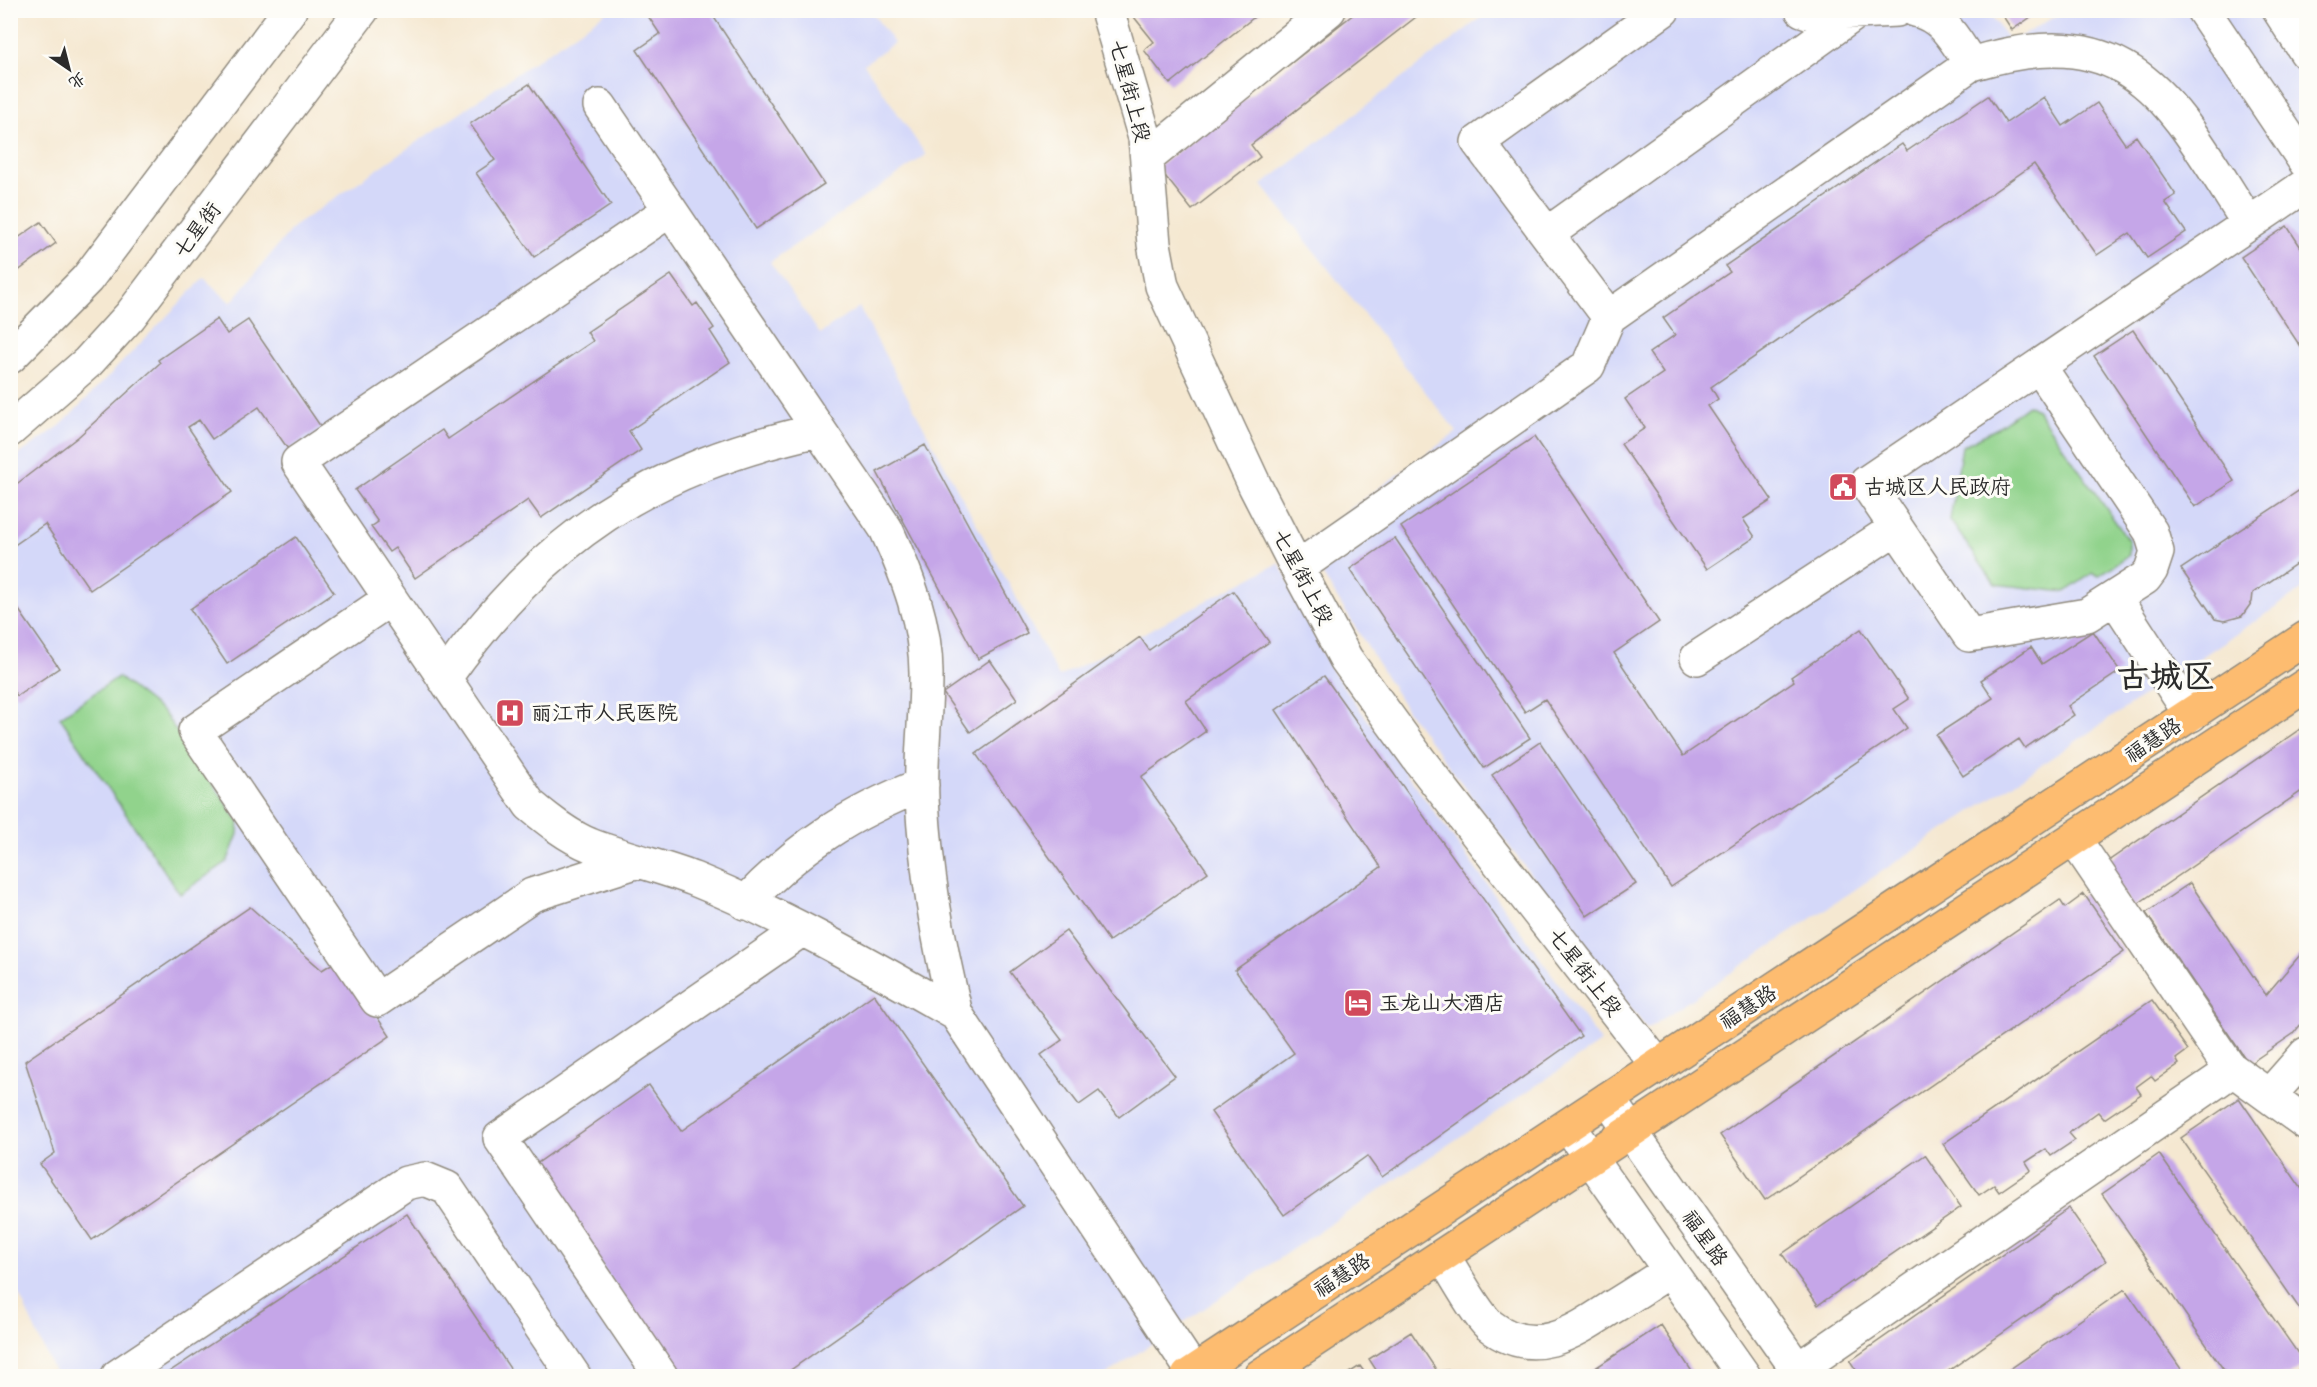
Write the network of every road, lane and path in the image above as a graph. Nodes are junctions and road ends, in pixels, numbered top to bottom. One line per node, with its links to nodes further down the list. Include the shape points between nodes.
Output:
1 (290, 10): 22 (street, via 94,270)
2 (362, 10): 24 (street, 七星街, via 130,316 88,362)
3 (1107, 10): 15 (street, 七星街上段, via 1145,138)
4 (1329, 10): 15 (street)
5 (1663, 10): 20 (street, via 1478,142)
6 (1802, 10): 11 (street, via 1814,14)
7 (1897, 10): 11 (street)
8 (1915, 10): 13 (street, via 1943,23)
9 (2203, 10): 16 (street)
10 (2279, 10): 12 (street)
11 (1857, 12): 20 (street)
12 (2307, 52)
13 (1971, 64): 19 (street, via 2004,54 2072,51 2129,70 2167,100); 21 (street)
14 (600, 106): 18 (street)
15 (1147, 158): 27 (street, 七星街上段, via 1155,254 1162,286)
16 (2307, 163)
17 (2307, 185): 19 (street)
18 (670, 210): 25 (street); 28 (street, via 298,462)
19 (2249, 224): 23 (street)
20 (1547, 234): 21 (street)
21 (1609, 317): 27 (street, via 1588,366)
22 (10, 357)
23 (2039, 366): 26 (street, via 1866,483); 29 (street, via 2156,541 2151,570)
24 (10, 430)
25 (819, 430): 32 (street, via 717,457 623,503 542,564 486,622); 35 (street, via 886,529 917,609 926,675)
26 (1896, 528): 29 (street, via 1969,635 2087,615); 31 (street)
27 (1297, 568): 42 (street, 七星街上段, via 1346,658 1420,761)
28 (390, 598): 32 (street); 37 (street, via 195,730 377,1000 532,895)
29 (2115, 598): 34 (street)
30 (2307, 638): 34 (main road, 福慧路)
31 (1697, 658)
32 (444, 679): 37 (street, via 530,805 588,844)
33 (2307, 686): 36 (main road, 福慧路)
34 (2191, 715): 42 (main road, 福慧路)
35 (922, 785): 38 (street, via 878,802 836,825 773,874); 40 (street, via 933,910)
36 (2075, 840): 43 (street); 48 (main road, 福慧路)
37 (638, 861): 38 (street, via 693,879)
38 (745, 903): 39 (street)
39 (800, 931): 40 (street); 56 (street, via 500,1138)
40 (956, 1014): 53 (street)
41 (2307, 1053): 44 (street)
42 (1658, 1066): 45 (main road, 福慧路)
43 (2233, 1070): 44 (street); 52 (street)
44 (2270, 1096): 46 (street)
45 (1608, 1099): 47 (main road, 福慧路); 48 (street, 福星路)
46 (2307, 1123)
47 (1568, 1126): 49 (street); 53 (main road, 福慧路)
48 (1631, 1132): 49 (main road, 福慧路); 52 (street, 福星路)
49 (1591, 1158): 50 (main road, 福慧路); 51 (street)
50 (1443, 1256): 51 (street, via 1487,1323 1500,1332 1530,1341 1558,1339 1572,1333); 57 (main road, 福慧路)
51 (1670, 1271): 58 (street)
52 (1800, 1373)
53 (1191, 1375)
54 (118, 1377): 55 (street, via 406,1183 425,1179 447,1188)
55 (574, 1377)
56 (661, 1377)
57 (1260, 1377)
58 (1744, 1377)

